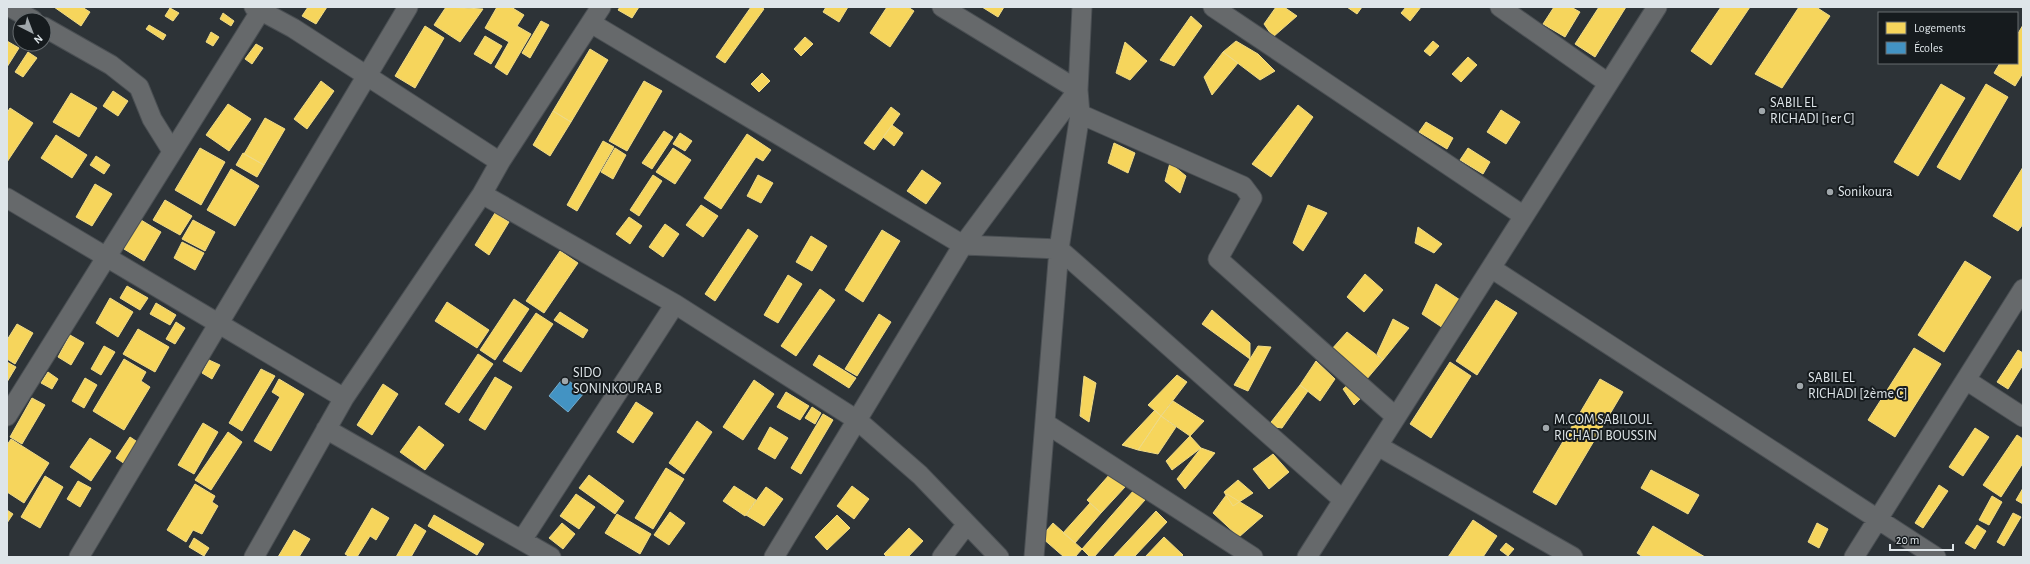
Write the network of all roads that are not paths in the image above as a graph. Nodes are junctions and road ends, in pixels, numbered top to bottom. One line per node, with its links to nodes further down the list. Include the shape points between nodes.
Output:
1 (408, 7): 11 (street)
2 (601, 7): 9 (street)
3 (942, 7): 13 (street)
4 (1082, 7): 13 (street)
5 (1213, 7): 19 (street)
6 (1500, 7): 12 (street)
7 (1657, 7): 12 (street)
8 (259, 8): 11 (street); 15 (street)
9 (591, 23): 16 (street); 20 (street)
10 (52, 32): 15 (street, via 111,65 139,87 152,118)
11 (367, 76): 16 (street); 26 (street)
12 (1608, 84): 19 (street)
13 (1078, 90): 14 (street); 20 (street)
14 (1080, 114): 21 (street); 30 (street, via 1244,186 1252,198 1218,259)
15 (172, 152): 22 (street)
16 (500, 162): 17 (street)
17 (482, 194): 25 (street); 28 (street)
18 (10, 205): 22 (street)
19 (1524, 216): 23 (street)
20 (963, 245): 21 (street); 32 (street)
21 (1059, 249): 33 (street); 36 (street)
22 (106, 257): 26 (street); 29 (street)
23 (1491, 268): 30 (street); 37 (street)
24 (2023, 289): 27 (street)
25 (674, 304): 32 (street); 39 (street)
26 (219, 323): 28 (street); 40 (street)
27 (1966, 380): 31 (street); 37 (street)
28 (344, 398): 34 (street)
29 (7, 416)
30 (1396, 417): 35 (street)
31 (2023, 417)
32 (857, 420): 38 (street, via 920,475); 43 (street)
33 (1045, 423): 46 (street); 47 (street)
34 (326, 429): 39 (street); 41 (street)
35 (1378, 446): 36 (street); 49 (street)
36 (1344, 500): 48 (street)
37 (1878, 520): 50 (street); 51 (street)
38 (967, 524): 44 (street); 45 (street)
39 (522, 540): 42 (street)
40 (79, 557)
41 (254, 557)
42 (551, 557)
43 (774, 557)
44 (942, 557)
45 (998, 557)
46 (1034, 557)
47 (1253, 557)
48 (1307, 557)
49 (1573, 557)
50 (1854, 557)
51 (1936, 557)

